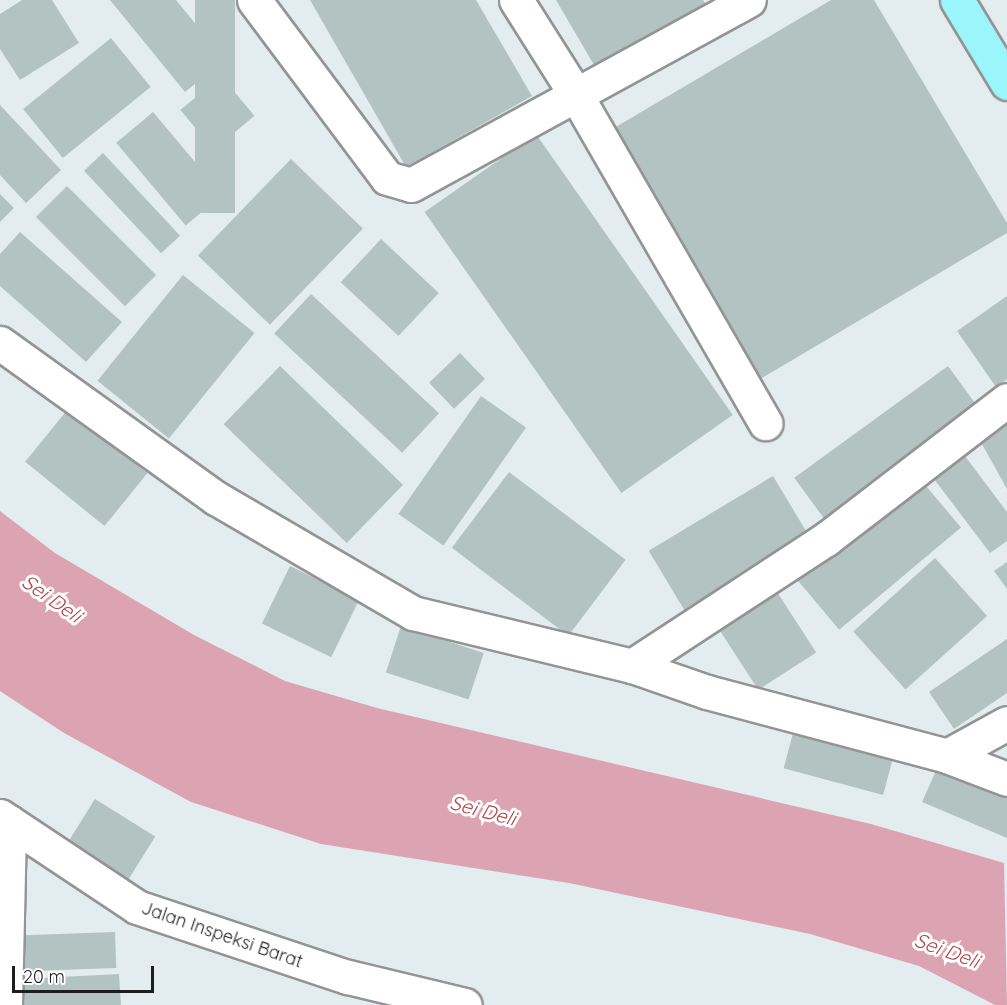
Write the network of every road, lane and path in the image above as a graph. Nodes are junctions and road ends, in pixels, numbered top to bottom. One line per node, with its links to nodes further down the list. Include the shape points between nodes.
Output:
1 (254, 0): 6 (street, via 387,178 397,184 411,185)
2 (516, 0): 6 (street)
3 (750, 0): 6 (street)
4 (957, 0): 5 (main road)
5 (1007, 82)
6 (576, 95): 9 (street)
7 (0, 343): 10 (street, via 216,498 413,613)
8 (1007, 400): 10 (street, via 826,539)
9 (765, 423)
10 (632, 666): 12 (street, via 707,692)
11 (1007, 723): 12 (street)
12 (947, 756): 13 (street)
13 (1007, 779)
14 (5, 819): 15 (street); 17 (street, Jalan Inspeksi Barat, via 137,907 348,978)
15 (3, 971): 16 (street)
16 (5, 1005)
17 (465, 1005)

